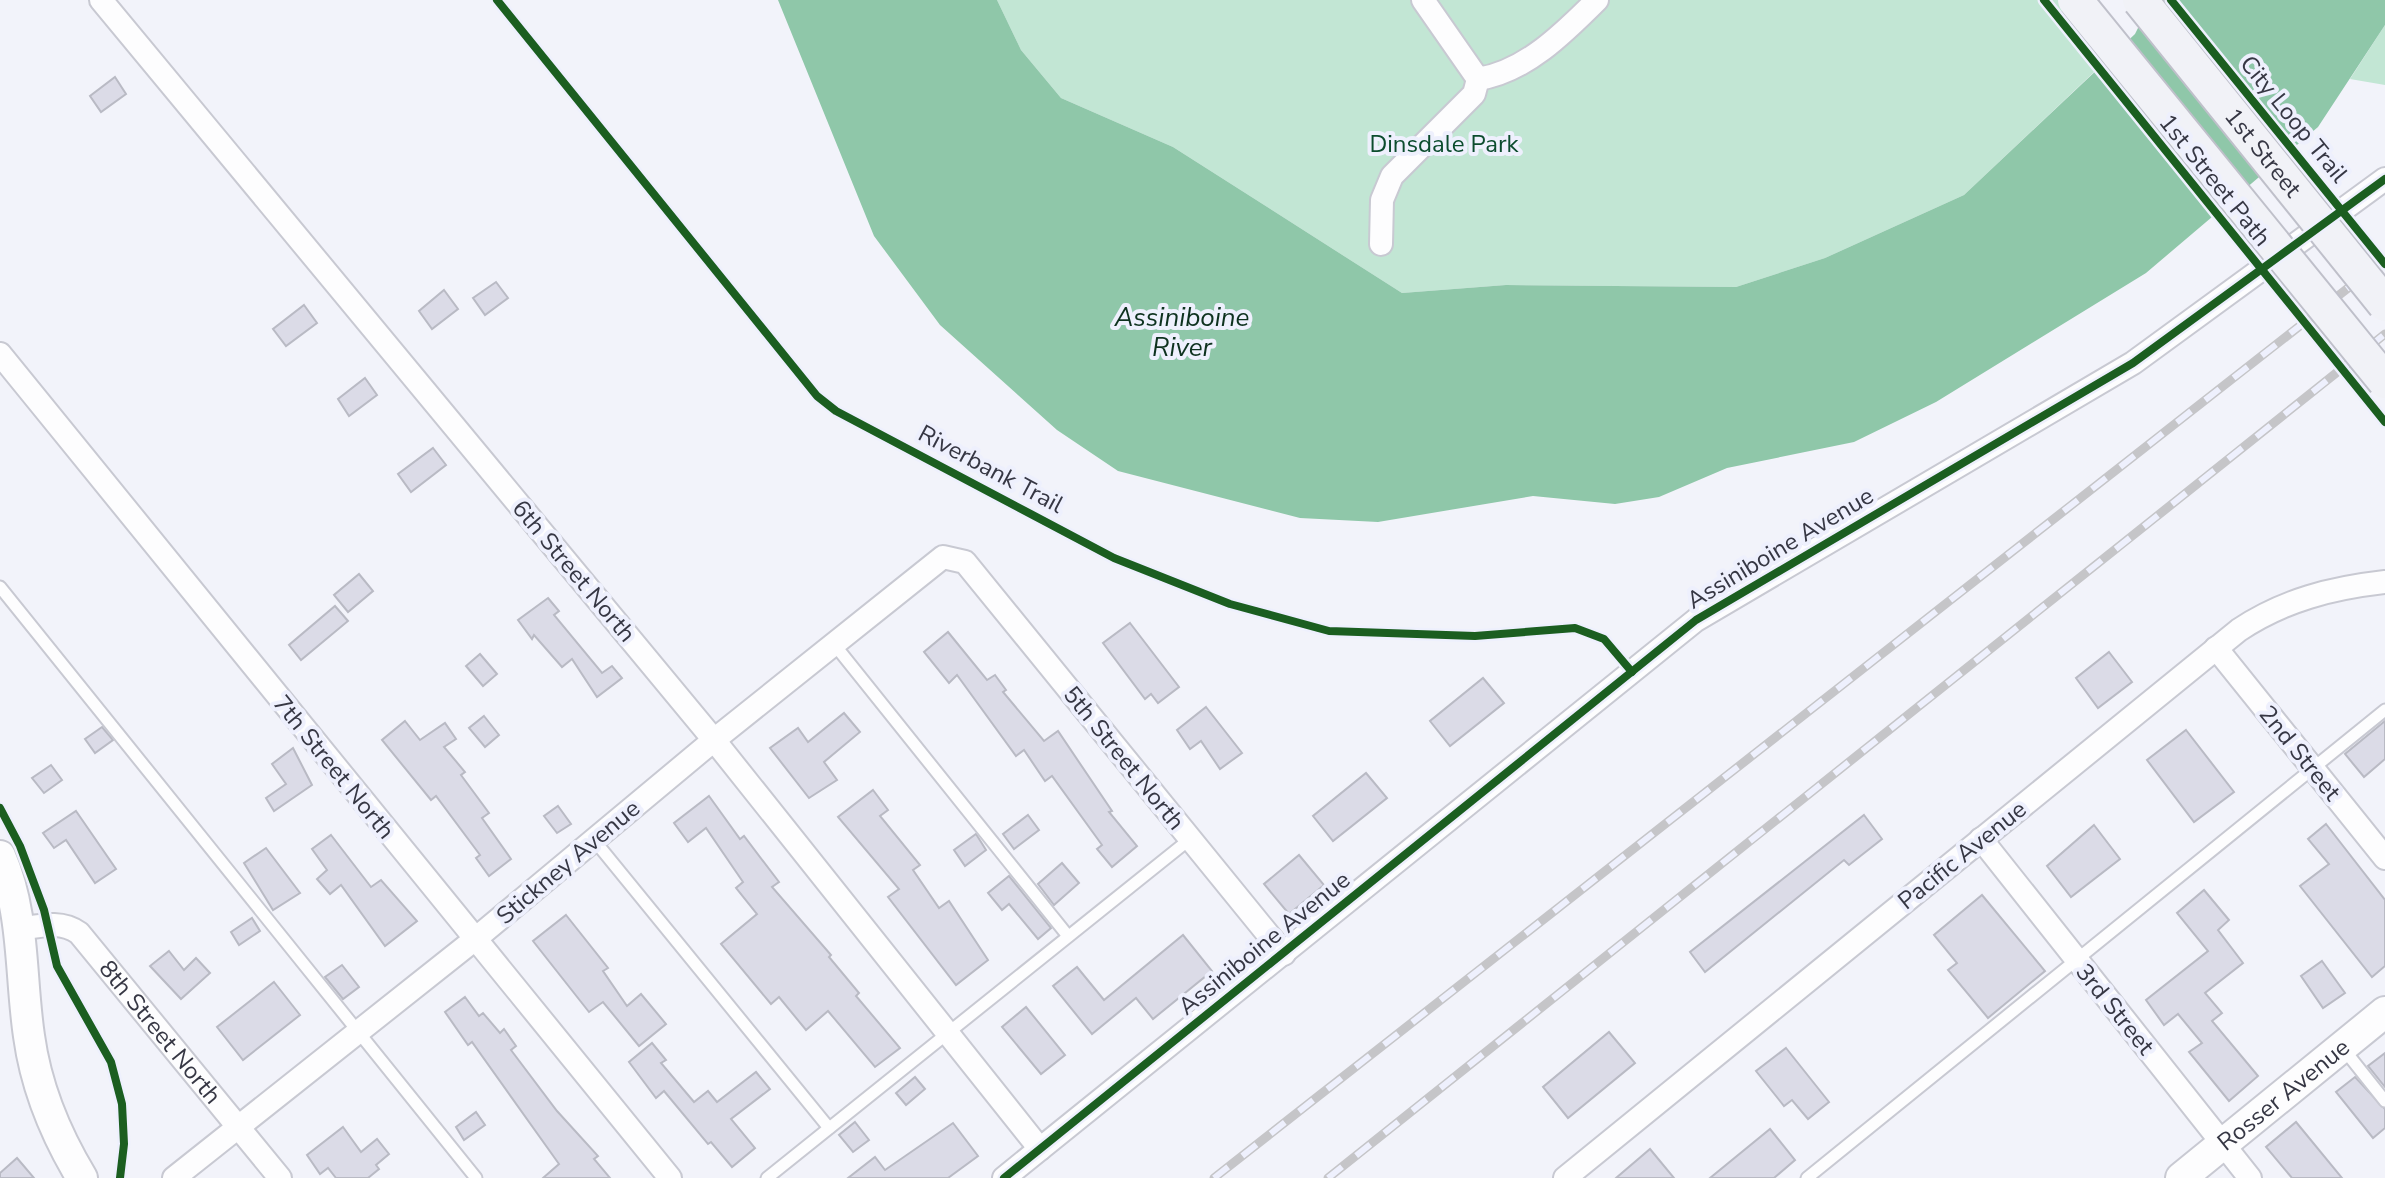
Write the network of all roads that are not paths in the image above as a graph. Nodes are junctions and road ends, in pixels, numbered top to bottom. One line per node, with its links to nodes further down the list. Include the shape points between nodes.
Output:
1 (101, 0): 18 (street, 6th Street North)
2 (1423, 0): 6 (street)
3 (1597, 0): 6 (street, via 1565,32 1502,76)
4 (2075, 0): 11 (main road, 1st Street, bridge)
5 (2140, 0): 9 (main road, 1st Street, bridge)
6 (1478, 79): 8 (street, via 1474,94 1392,176 1382,200)
7 (2385, 179): 28 (street, Assiniboine Avenue, via 2133,363 1696,620)
8 (1381, 244)
9 (2385, 304)
10 (0, 354): 27 (street, 7th Street North)
11 (2385, 381)
12 (965, 562): 15 (street, Stickney Avenue, via 943,557); 20 (street, 5th Street North)
13 (2385, 582): 16 (street, Pacific Avenue, via 2336,589 2284,605)
14 (0, 587): 31 (lane)
15 (834, 644): 18 (street, Stickney Avenue); 26 (lane)
16 (2216, 648): 19 (street, 2nd Street); 21 (street, Pacific Avenue)
17 (2385, 710): 19 (lane)
18 (714, 740): 22 (street, Stickney Avenue); 32 (street, 6th Street North)
19 (2312, 768): 24 (street, 2nd Street); 29 (lane)
20 (1190, 839): 26 (lane); 28 (street, 5th Street North)
21 (1981, 839): 29 (street, 3rd Street); 46 (street, Pacific Avenue)
22 (594, 840): 27 (street, Stickney Avenue); 36 (lane)
23 (0, 856): 25 (street)
24 (2385, 858)
25 (19, 929): 35 (street, 8th Street North, via 47,924 69,926 79,933); 39 (street, via 37,1076)
26 (1068, 936): 32 (lane)
27 (474, 940): 31 (street, Stickney Avenue); 43 (street, 7th Street North)
28 (1284, 954): 38 (street, Assiniboine Avenue)
29 (2076, 959): 37 (street, 3rd Street); 47 (lane)
30 (2385, 1012): 33 (street, Rosser Avenue)
31 (358, 1032): 35 (street, Stickney Avenue); 42 (lane)
32 (947, 1032): 36 (lane); 38 (street, 6th Street North)
33 (2342, 1047): 34 (lane); 37 (street, Rosser Avenue)
34 (2385, 1101)
35 (238, 1126): 40 (street, Stickney Avenue); 41 (street, 8th Street North)
36 (829, 1128): 44 (lane)
37 (2223, 1144): 48 (street, Rosser Avenue); 49 (street, 3rd Street)
38 (1040, 1149): 45 (street, Assiniboine Avenue)
39 (82, 1178)
40 (174, 1178)
41 (280, 1178)
42 (476, 1178)
43 (670, 1178)
44 (767, 1178)
45 (1004, 1178)
46 (1565, 1178)
47 (1807, 1178)
48 (2181, 1178)
49 (2250, 1178)

